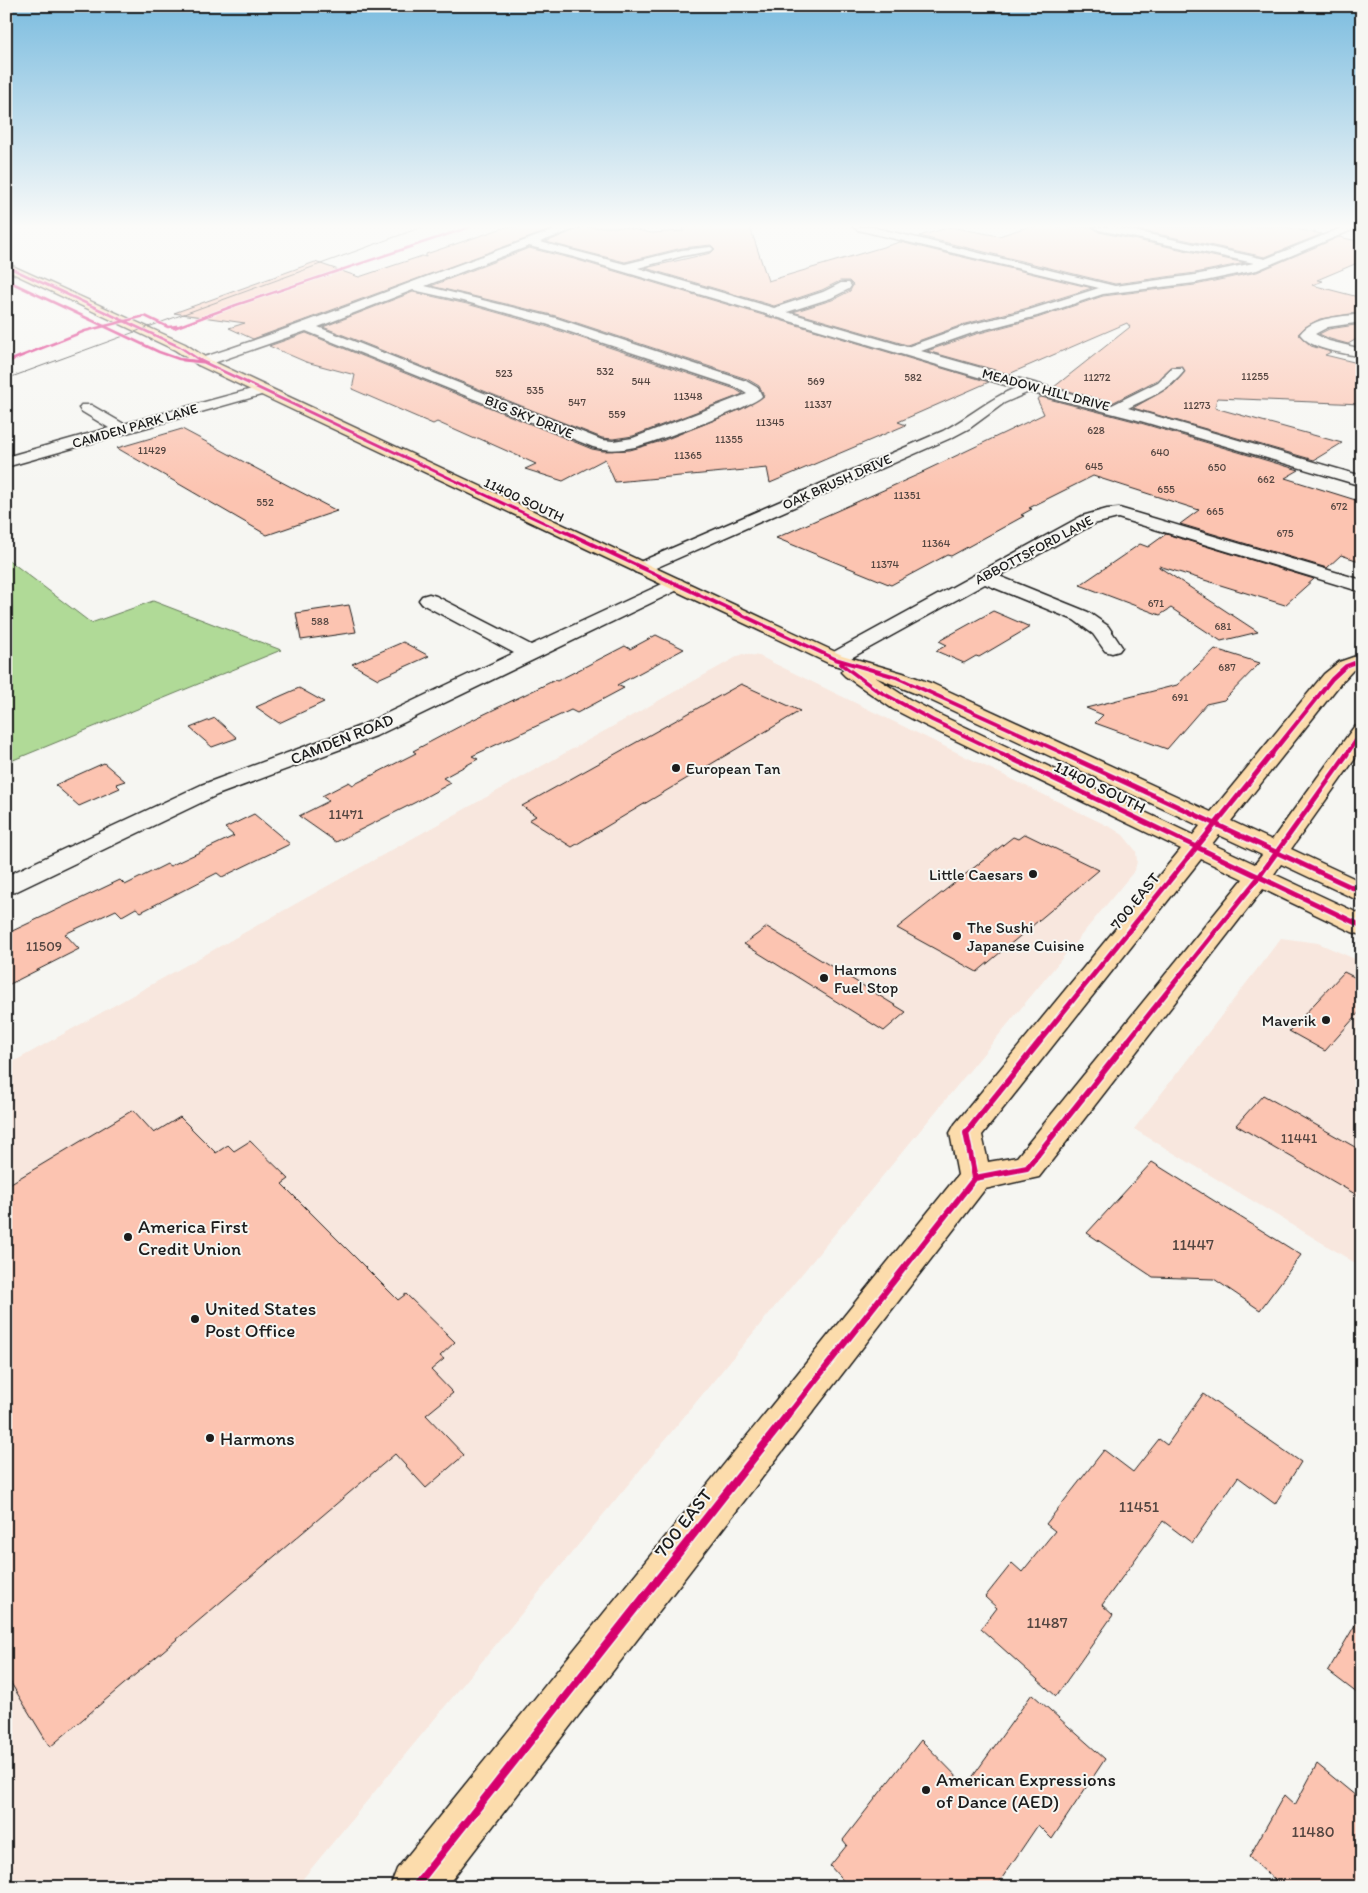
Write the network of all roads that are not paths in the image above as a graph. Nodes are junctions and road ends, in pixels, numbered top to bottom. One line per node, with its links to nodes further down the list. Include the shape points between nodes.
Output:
1 (81, 315): 11 (main road, 11400 SOUTH, via 159,352)
2 (113, 315): 11 (main road, 11400 SOUTH, via 180,346)
3 (336, 315): 8 (street)
4 (528, 315): 8 (street, BIG SKY DRIVE, via 741,384 755,396 636,442 613,446 599,444)
5 (785, 315): 9 (street, MEADOW HILL DRIVE)
6 (1027, 315): 9 (street, via 970,329)
7 (1362, 318): 10 (street, via 1307,332 1310,338 1321,343)
8 (307, 327): 11 (street)
9 (908, 352): 13 (street, MEADOW HILL DRIVE)
10 (1362, 353)
11 (203, 362): 14 (main road, 11400 SOUTH)
12 (1177, 372): 16 (street, via 1163,385)
13 (1028, 387): 16 (street, MEADOW HILL DRIVE); 22 (street, OAK BRUSH DRIVE, via 999,400 948,434)
14 (264, 390): 17 (street, CAMDEN PARK LANE); 22 (main road, 11400 SOUTH)
15 (86, 408): 17 (street)
16 (1115, 409): 20 (street, MEADOW HILL DRIVE)
17 (123, 430): 18 (street, CAMDEN PARK LANE)
18 (6, 462)
19 (1362, 464): 20 (street)
20 (1343, 476): 21 (street, MEADOW HILL DRIVE)
21 (1362, 481)
22 (642, 568): 24 (main road, 11400 SOUTH)
23 (984, 577): 25 (street, ABBOTTSFORD LANE, via 1088,520 1119,513); 27 (street, via 1081,616 1101,630); 29 (street, ABBOTTSFORD LANE)
24 (674, 584): 28 (street, CAMDEN ROAD); 29 (main road, 11400 SOUTH)
25 (1362, 586)
26 (429, 600): 28 (street)
27 (1112, 647)
28 (530, 653): 36 (street, CAMDEN ROAD, via 344,741 210,790)
29 (835, 659): 32 (main road, 11400 SOUTH, via 925,689); 33 (main road, 11400 SOUTH, via 875,689 916,712)
30 (1362, 660): 32 (main road, 700 EAST, via 1338,672)
31 (1362, 732): 34 (main road)
32 (1214, 823): 33 (main road, 700 EAST); 34 (main road, 11400 SOUTH)
33 (1195, 846): 35 (main road, 11400 SOUTH); 39 (main road, 700 EAST, via 966,1132)
34 (1276, 852): 35 (main road); 37 (main road, 11400 SOUTH)
35 (1259, 877): 38 (main road, 11400 SOUTH); 39 (main road, via 1027,1168)
36 (6, 886)
37 (1362, 892)
38 (1362, 926)
39 (975, 1178): 40 (main road, 700 EAST)
40 (415, 1887)

